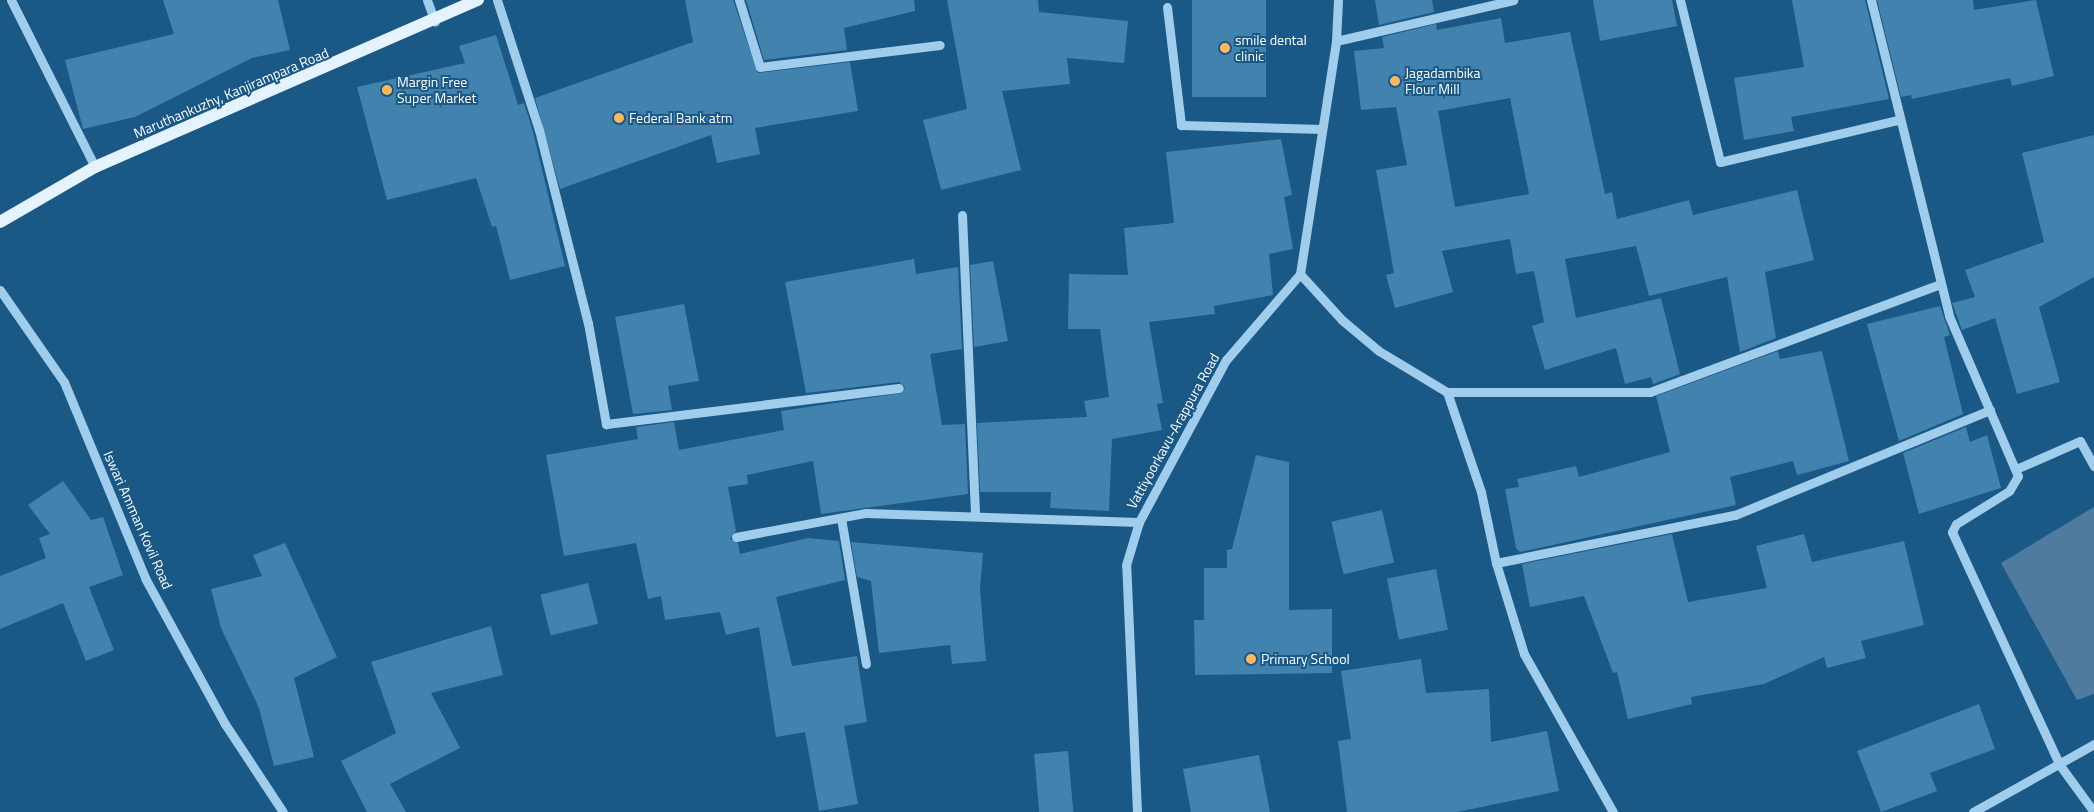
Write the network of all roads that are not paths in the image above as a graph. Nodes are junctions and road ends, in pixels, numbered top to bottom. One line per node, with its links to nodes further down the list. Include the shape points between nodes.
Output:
1 (11, 0): 16 (street)
2 (426, 0): 11 (street)
3 (478, 0): 11 (main road, Maruthankuzhy, Kanjirampara Road)
4 (497, 0): 22 (street, via 539,130 588,323 606,424)
5 (739, 0): 13 (street, via 760,67)
6 (1338, 0): 12 (street)
7 (1512, 0): 12 (street)
8 (1680, 0): 14 (street, via 1720,162)
9 (1870, 0): 14 (street)
10 (1167, 7): 15 (street, via 1181,125)
11 (435, 22): 16 (main road, Maruthankuzhy, Kanjirampara Road)
12 (1336, 41): 15 (street)
13 (940, 44)
14 (1897, 120): 20 (street)
15 (1322, 129): 19 (street)
16 (95, 167): 18 (main road, Maruthankuzhy, Kanjirampara Road)
17 (962, 215): 27 (street)
18 (0, 222)
19 (1300, 274): 23 (street, via 1342,320 1379,351); 29 (street, Vattiyoorkavu-Arappura Road, via 1226,360)
20 (1940, 284): 23 (street, via 1650,392); 24 (street, via 1949,316)
21 (0, 290): 35 (street, Iswari Amman Kovil Road, via 64,382 145,578 225,724)
22 (899, 388)
23 (1447, 392): 31 (street, via 1481,492)
24 (1990, 410): 26 (street); 31 (street, via 1735,515)
25 (2094, 466): 26 (street, via 2080,442)
26 (2016, 469): 34 (street, via 2018,476 2009,491 1956,524 1952,532)
27 (975, 516): 28 (street, via 866,514); 29 (street)
28 (841, 518): 30 (street); 32 (street)
29 (1139, 522): 36 (street, Vattiyoorkavu-Arappura Road, via 1126,565)
30 (736, 537)
31 (1496, 563): 37 (street, via 1524,654)
32 (866, 664)
33 (2094, 744): 34 (street)
34 (2059, 764): 38 (street); 39 (street)
35 (283, 812)
36 (1137, 812)
37 (1613, 812)
38 (1973, 812)
39 (2094, 812)

